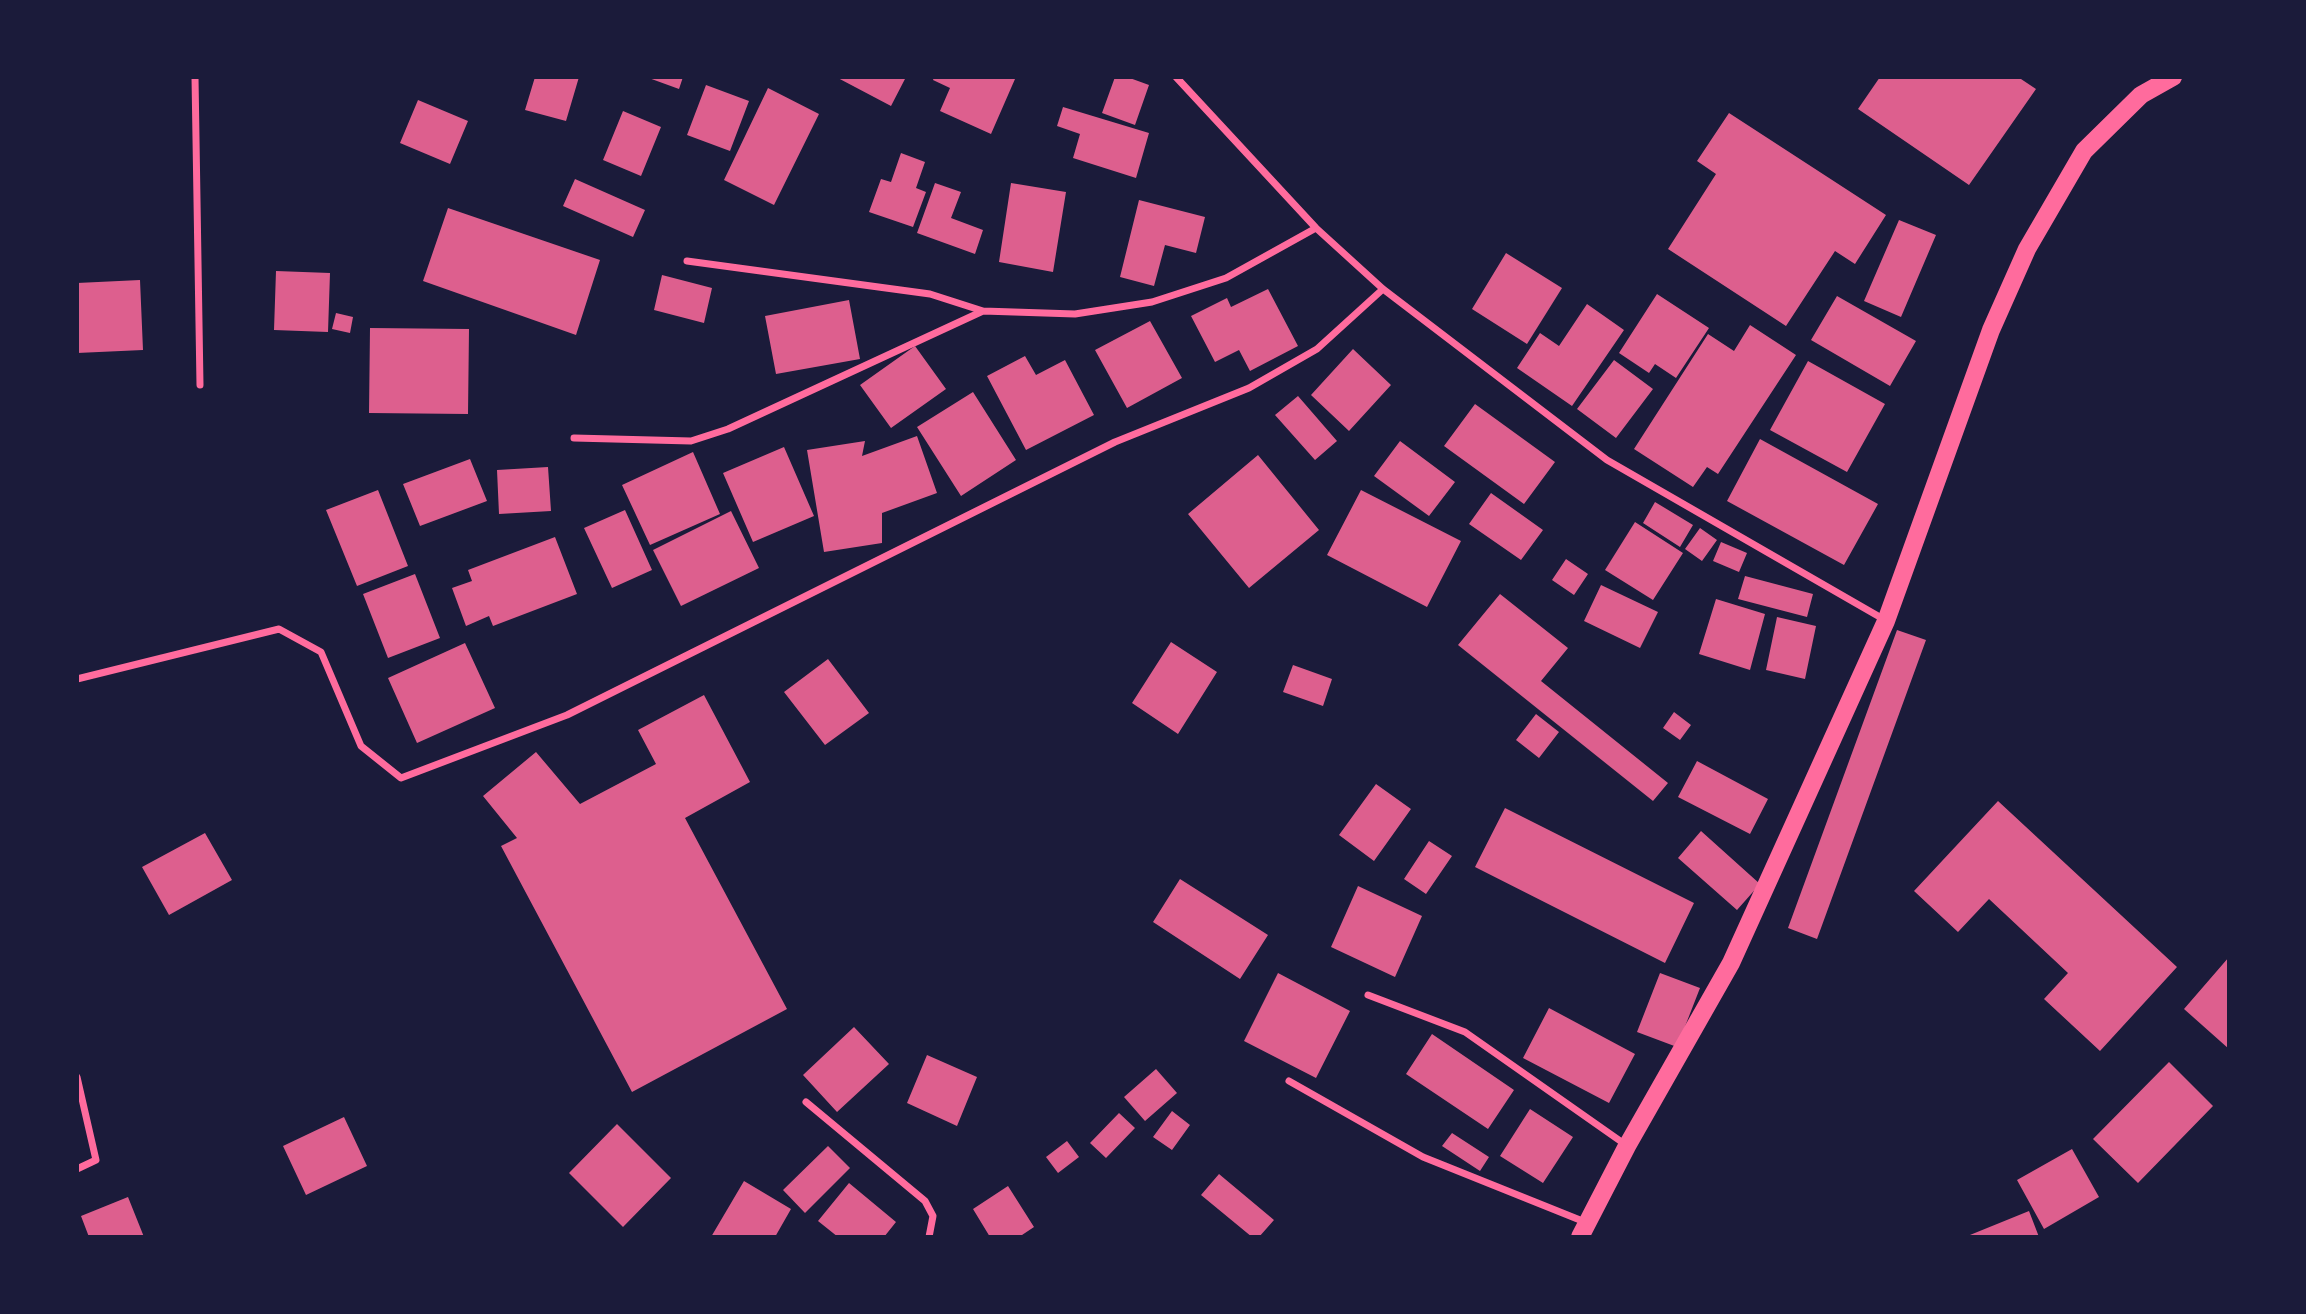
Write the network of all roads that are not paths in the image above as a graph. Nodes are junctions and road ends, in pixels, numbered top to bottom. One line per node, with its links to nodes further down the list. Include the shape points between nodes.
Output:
1 (195, 77): 8 (street)
2 (1176, 77): 4 (street)
3 (2173, 77): 10 (main road, via 2141,95 2084,151 2027,250 1981,355)
4 (1316, 228): 6 (street); 7 (street, via 1226,278 1152,302 1075,314)
5 (687, 261): 7 (street, via 930,294)
6 (1383, 289): 10 (street, via 1607,460); 11 (street, via 1317,349 1249,388 1115,442 567,715 401,778 361,746 321,652 279,629)
7 (983, 311): 9 (street, via 750,419 691,441)
8 (200, 385)
9 (573, 438)
10 (1886, 621): 16 (main road, via 1731,963)
11 (77, 679)
12 (1368, 995): 16 (street, via 1465,1032)
13 (77, 1077): 17 (street, via 96,1160)
14 (1289, 1082): 18 (street, via 1423,1157)
15 (806, 1102): 19 (street, via 925,1201 933,1216)
16 (1627, 1146): 18 (main road)
17 (77, 1169)
18 (1583, 1230)
19 (929, 1237)

